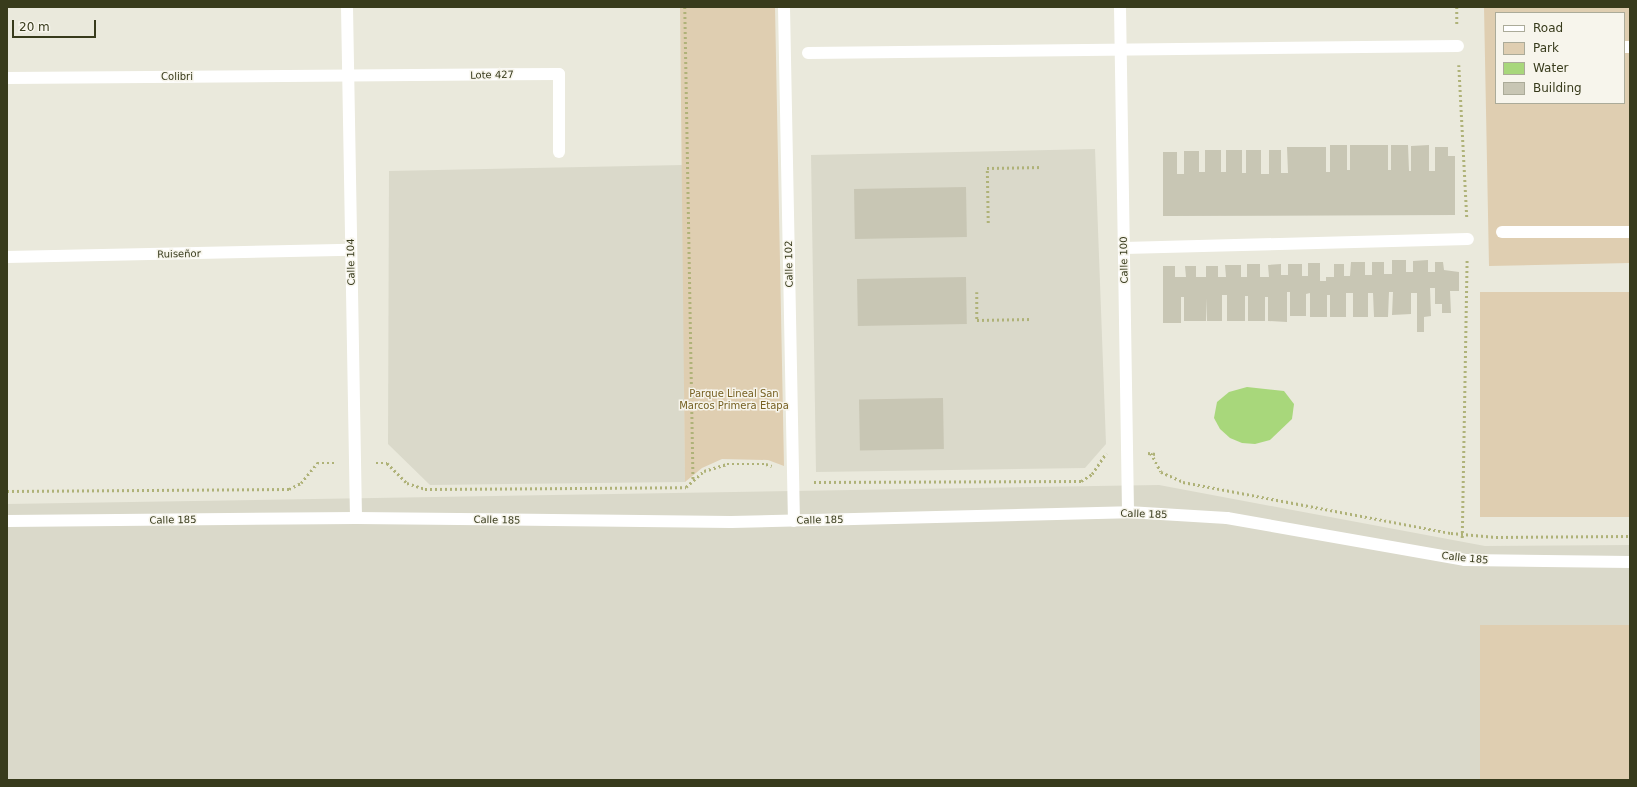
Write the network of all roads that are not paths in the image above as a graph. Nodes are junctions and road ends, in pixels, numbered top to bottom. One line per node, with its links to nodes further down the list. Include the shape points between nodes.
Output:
1 (347, 7): 7 (street, Calle 104)
2 (784, 7): 19 (street, Calle 102)
3 (1120, 7): 5 (street, Calle 100)
4 (1458, 46): 5 (street)
5 (1120, 51): 6 (street); 13 (street, Calle 100)
6 (808, 54)
7 (348, 76): 8 (street, Colibri); 9 (street, Lote 427, via 558,74); 14 (street, Calle 104)
8 (7, 78)
9 (559, 152)
10 (1502, 232): 11 (street)
11 (1630, 232)
12 (1468, 239): 13 (street)
13 (1124, 248): 16 (street, Calle 100)
14 (351, 250): 15 (street, Ruiseñor); 17 (street, Calle 104)
15 (7, 257)
16 (1128, 512): 19 (street, Calle 185); 20 (street, Calle 185, via 1227,518 1465,560)
17 (356, 518): 18 (street, Calle 185); 19 (street, Calle 185)
18 (7, 521)
19 (794, 521)
20 (1630, 562)

